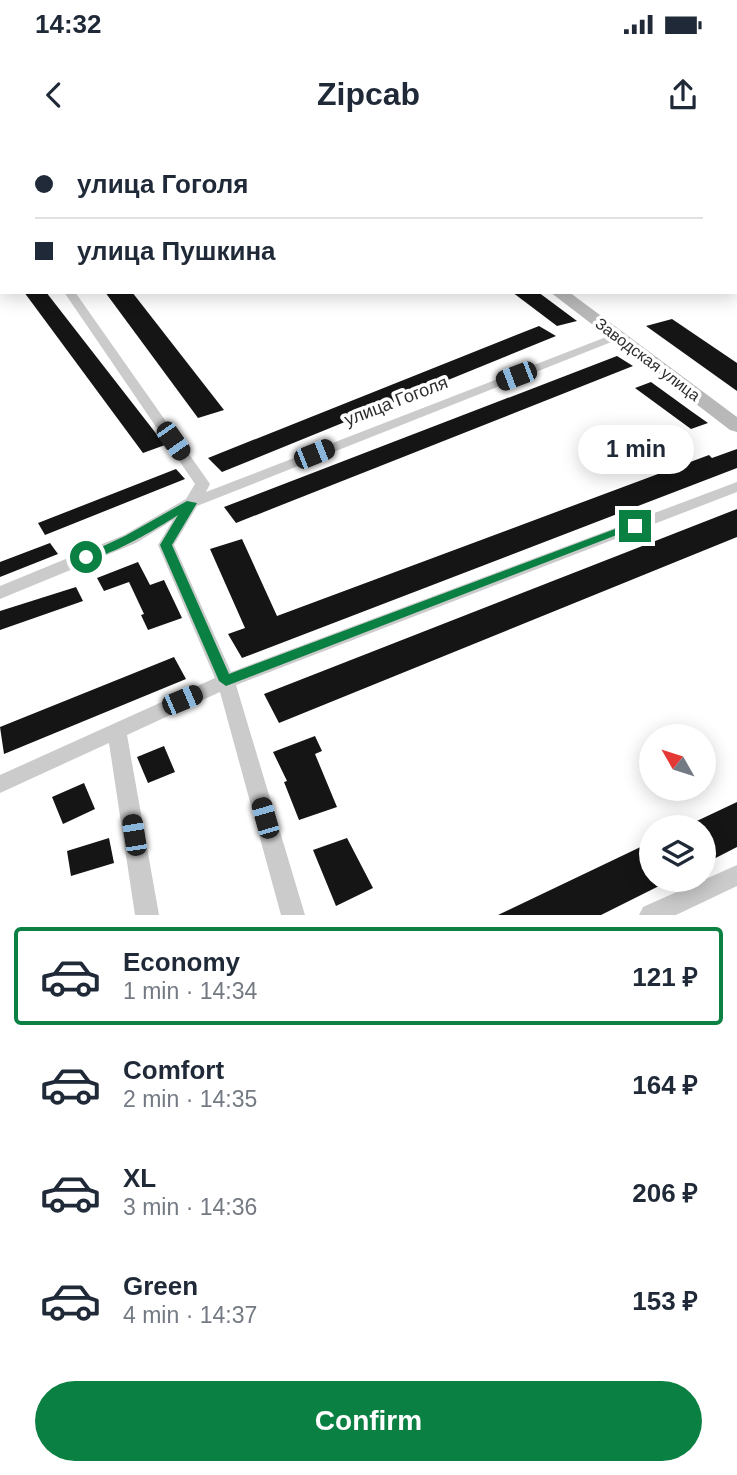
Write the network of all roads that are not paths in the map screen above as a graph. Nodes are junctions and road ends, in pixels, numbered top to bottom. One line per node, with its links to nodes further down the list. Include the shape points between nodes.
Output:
1 (70, 294): 6 (street, via 203,484)
2 (561, 294): 3 (street, Заводская улица)
3 (618, 337): 4 (street, Заводская улица); 6 (street, улица Гоголя)
4 (737, 426)
5 (737, 487): 8 (street)
6 (191, 503): 7 (street, улица Гоголя, via 130,539); 8 (street, via 166,545)
7 (0, 593)
8 (226, 681): 9 (street); 13 (street)
9 (117, 729): 10 (street); 12 (street)
10 (0, 784)
11 (737, 875): 14 (street)
12 (147, 915)
13 (293, 915)
14 (651, 915)

